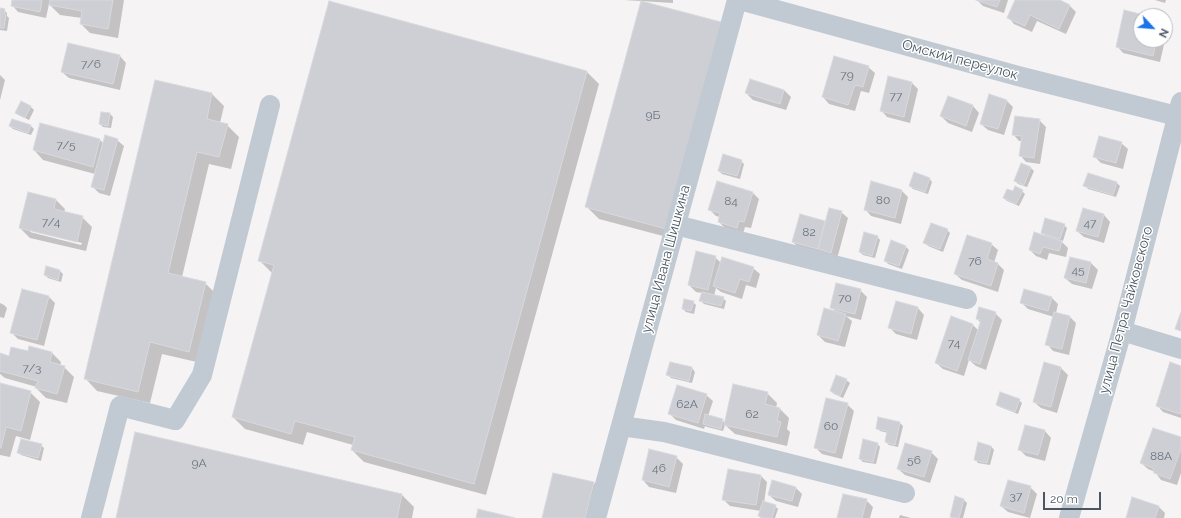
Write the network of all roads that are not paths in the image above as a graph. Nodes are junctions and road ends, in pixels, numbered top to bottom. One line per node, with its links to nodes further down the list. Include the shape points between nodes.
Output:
1 (738, 0): 3 (street, Омский переулок, via 1018,76); 4 (street, улица Ивана Шишкина)
2 (270, 105): 10 (street, via 202,375 175,420 120,406)
3 (1180, 111): 6 (street, улица Петра Чайковского)
4 (676, 225): 5 (street); 8 (street, улица Ивана Шишкина)
5 (967, 299)
6 (1122, 331): 7 (street); 12 (street, улица Петра Чайковского)
7 (1181, 349)
8 (621, 426): 9 (street, via 664,432); 11 (street, улица Ивана Шишкина)
9 (905, 493)
10 (91, 518)
11 (596, 518)
12 (1068, 518)

